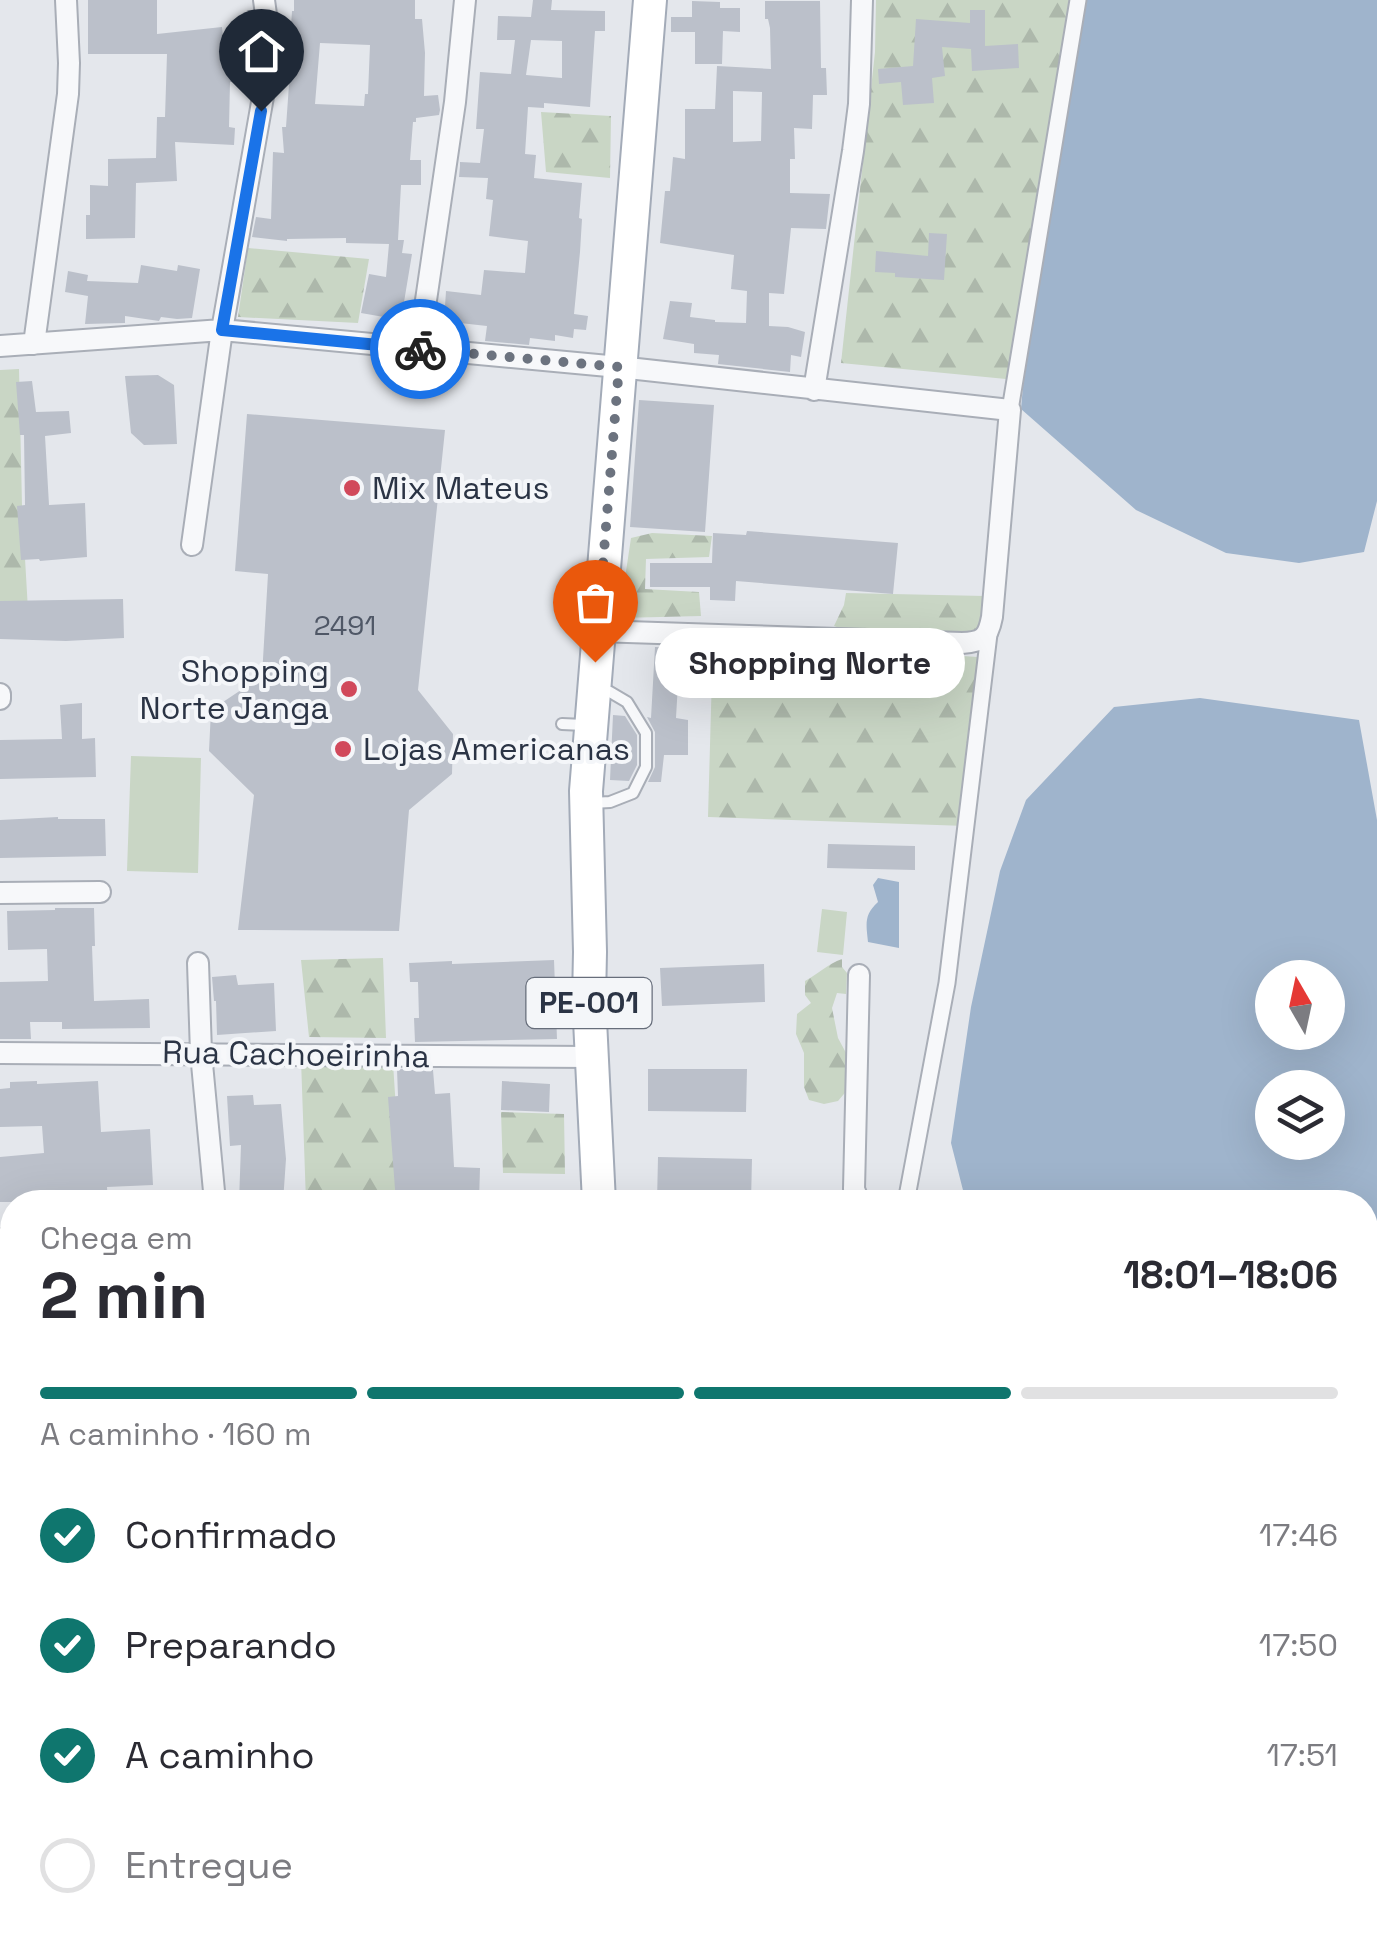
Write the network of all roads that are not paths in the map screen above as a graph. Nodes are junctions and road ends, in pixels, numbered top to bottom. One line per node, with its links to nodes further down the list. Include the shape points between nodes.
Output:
1 (66, 0): 8 (street, via 68,94)
2 (264, 0): 7 (street, via 268,74)
3 (465, 0): 10 (street)
4 (650, 0): 11 (main road, PE-001)
5 (862, 0): 12 (street, via 854,151)
6 (1078, 0): 13 (street)
7 (222, 330): 8 (street); 10 (street); 14 (street)
8 (34, 344): 9 (street)
9 (0, 346)
10 (419, 348): 11 (street)
11 (619, 367): 12 (street); 15 (main road, PE-001, via 584,583)
12 (814, 390): 13 (street)
13 (1010, 410): 16 (street)
14 (192, 546)
15 (597, 631): 16 (street, via 962,644); 17 (main road, PE-001)
16 (988, 634): 29 (street, via 947,984)
17 (593, 689): 18 (main road, PE-001, via 576,725); 18 (lane, via 626,702 646,733 646,767 633,792)
18 (586, 803): 25 (main road, PE-001)
19 (0, 892): 20 (street)
20 (100, 892)
21 (198, 963): 24 (street)
22 (859, 974): 28 (street)
23 (0, 1053): 24 (street, Rua Cachoeirinha)
24 (201, 1053): 25 (street, Rua Cachoeirinha); 26 (street)
25 (591, 1057): 27 (main road, PE-001)
26 (214, 1190)
27 (598, 1190)
28 (854, 1190)
29 (908, 1190)

